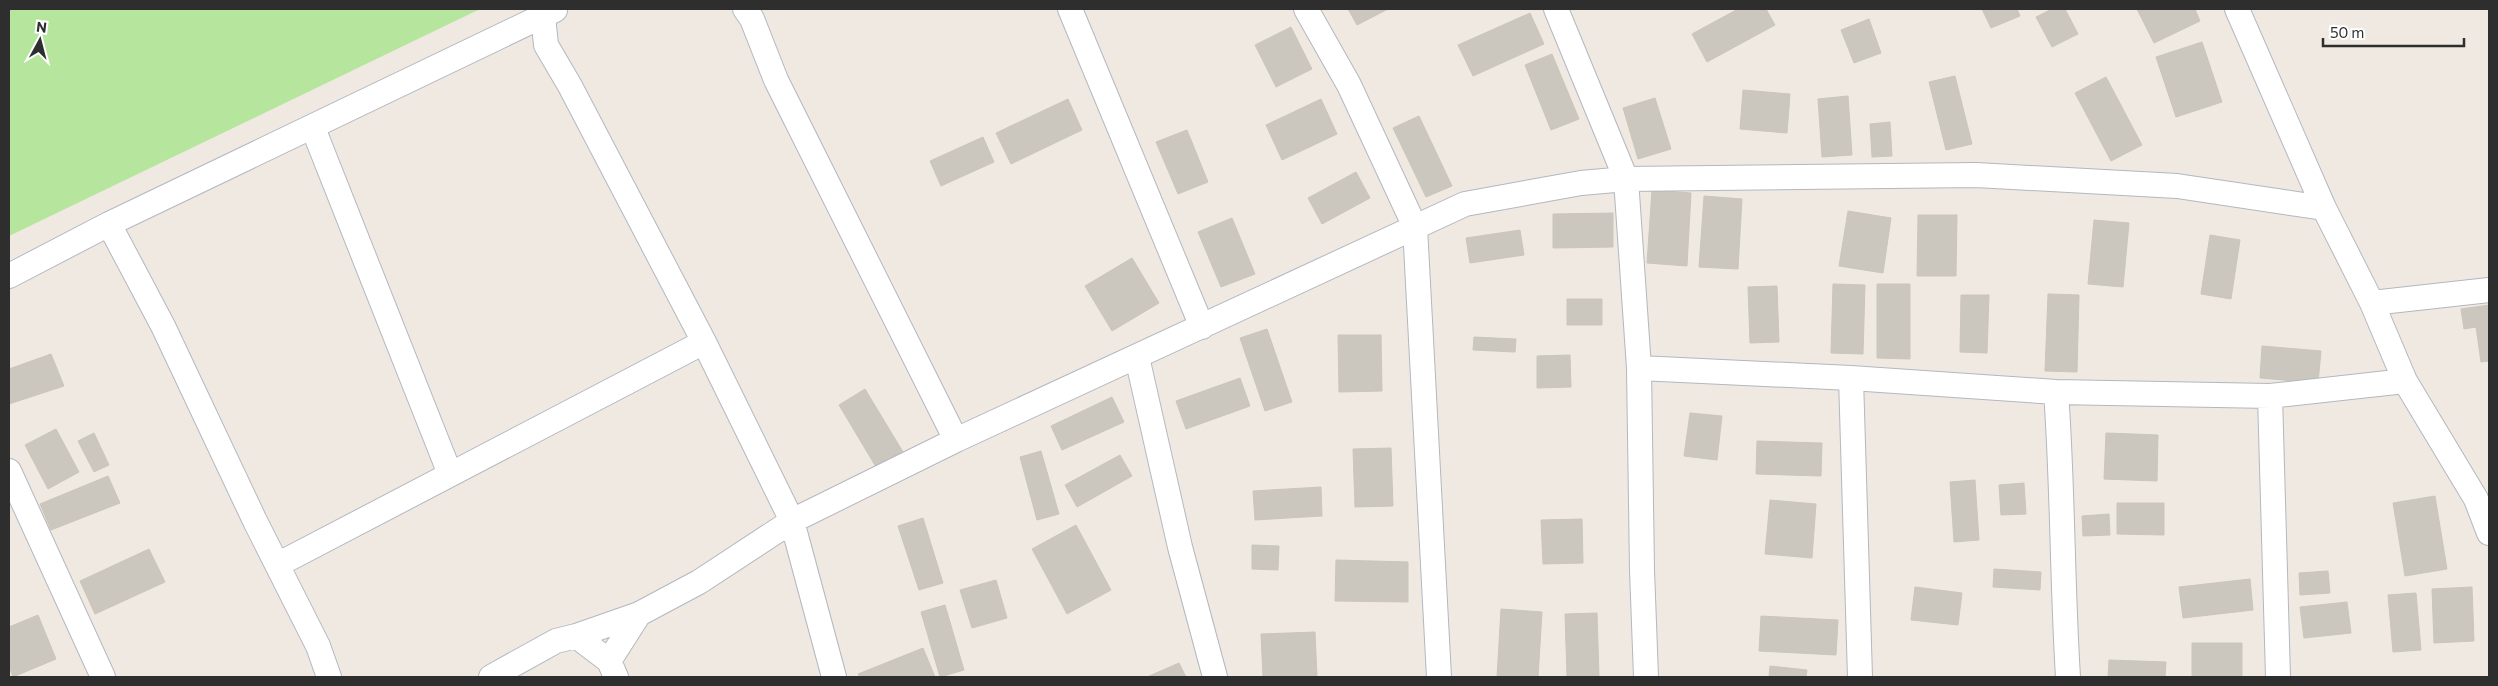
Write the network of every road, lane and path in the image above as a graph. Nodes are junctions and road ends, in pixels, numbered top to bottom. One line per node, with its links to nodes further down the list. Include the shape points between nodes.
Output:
1 (745, 9): 23 (street, via 776,80)
2 (1070, 9): 15 (street)
3 (1306, 9): 11 (street, via 1349,85)
4 (1556, 9): 8 (street)
5 (2237, 9): 9 (street)
6 (550, 12): 7 (street); 16 (street, via 546,46)
7 (313, 128): 10 (street); 25 (street)
8 (1626, 179): 9 (street, via 1976,174 2177,186); 11 (street, via 1581,183 1465,204); 18 (street)
9 (2324, 208): 14 (street)
10 (109, 224): 12 (street); 29 (street, via 163,326)
11 (1415, 228): 15 (street); 38 (street)
12 (9, 276)
13 (2489, 290): 14 (street)
14 (2372, 303): 20 (street)
15 (1202, 327): 17 (street)
16 (704, 342): 25 (street); 27 (street)
17 (1137, 357): 23 (street); 37 (street, via 1180,547)
18 (1639, 368): 19 (street); 39 (street)
19 (1851, 378): 21 (street); 40 (street)
20 (2405, 381): 22 (street); 26 (street)
21 (2056, 392): 22 (street); 41 (street, via 2062,470)
22 (2270, 396): 42 (street)
23 (956, 440): 27 (street)
24 (9, 471): 33 (street)
25 (450, 474): 29 (street)
26 (2482, 498): 28 (street)
27 (792, 521): 30 (street, via 699,582); 36 (street)
28 (2489, 533)
29 (278, 565): 34 (street, via 318,646)
30 (639, 614): 31 (street); 32 (street)
31 (576, 636): 32 (street); 35 (street, via 556,641)
32 (613, 669)
33 (103, 677)
34 (329, 677)
35 (491, 677)
36 (834, 677)
37 (1215, 677)
38 (1439, 677)
39 (1646, 677)
40 (1860, 677)
41 (2068, 677)
42 (2278, 677)

